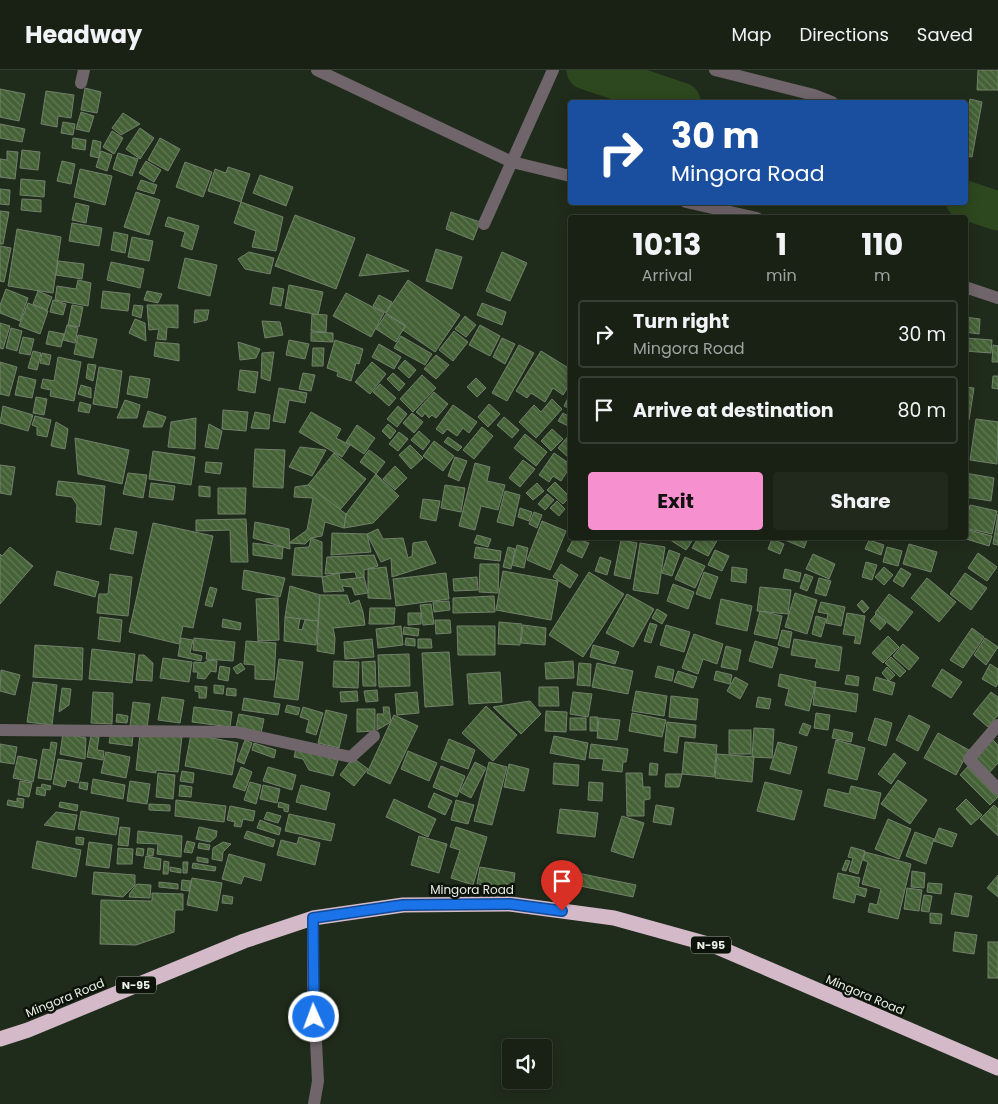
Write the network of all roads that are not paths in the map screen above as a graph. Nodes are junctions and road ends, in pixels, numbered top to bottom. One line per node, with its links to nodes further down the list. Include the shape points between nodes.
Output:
1 (84, 70): 5 (street)
2 (317, 70): 7 (street)
3 (553, 70): 7 (street)
4 (715, 70): 6 (street)
5 (81, 83)
6 (826, 100)
7 (512, 162): 8 (street); 11 (street)
8 (568, 176)
9 (699, 205): 10 (street)
10 (744, 215)
11 (484, 224)
12 (968, 288): 13 (street)
13 (998, 298)
14 (998, 725): 17 (street, via 969,759)
15 (0, 730): 16 (street, via 236,732 351,757)
16 (374, 736)
17 (998, 789)
18 (313, 918): 19 (highway, Mingora Road / N-95, via 244,941); 20 (highway, Mingora Road / N-95, via 403,905 510,904 614,918 715,946); 21 (street, via 318,1080)
19 (0, 1039)
20 (998, 1068)
21 (314, 1104)

